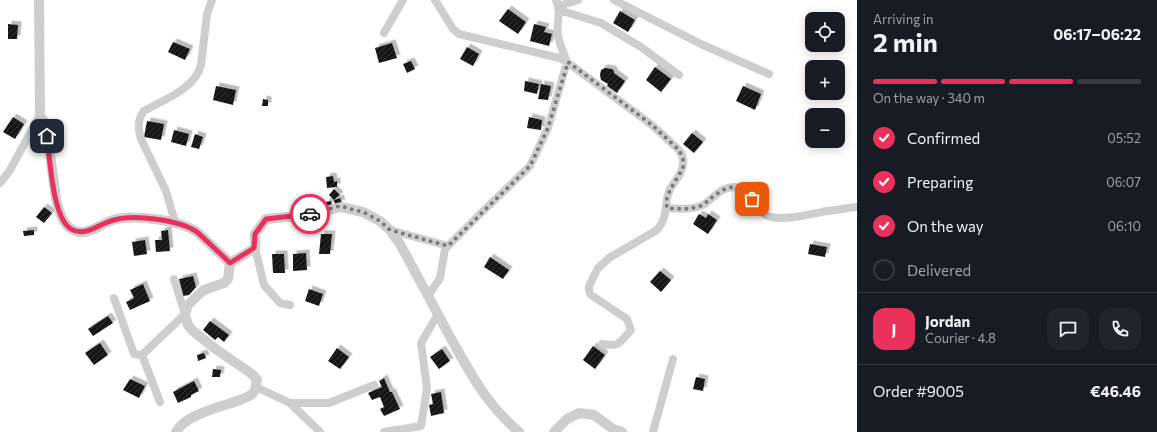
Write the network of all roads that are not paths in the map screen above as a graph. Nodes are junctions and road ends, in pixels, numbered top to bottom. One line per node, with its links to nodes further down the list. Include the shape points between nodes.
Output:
1 (39, 0): 12 (street)
2 (212, 0): 16 (street, via 207,14 200,70 196,77 186,88 144,111 138,123 141,139 166,191)
3 (403, 0): 8 (street)
4 (435, 0): 9 (street, via 453,29 459,34)
5 (578, 0): 7 (street)
6 (614, 0): 10 (street, via 703,45)
7 (558, 5): 9 (street, via 558,34); 11 (street, via 601,23 641,47)
8 (384, 33)
9 (568, 62): 15 (street, via 652,125 679,150 683,168 670,190 666,201); 18 (street, via 548,128 530,166)
10 (769, 74)
11 (679, 75)
12 (40, 116): 13 (street); 16 (street, via 46,125 58,210 71,229 79,232 88,231 114,220 133,217)
13 (0, 183)
14 (857, 207): 15 (street, via 777,218 764,214 747,192 734,187 722,190 702,206)
15 (667, 208): 27 (street, via 657,230 609,258 598,268 589,286 591,295 627,319 631,330 620,343 612,346)
16 (174, 222): 20 (street, via 196,231)
17 (390, 230): 18 (street); 19 (street, via 363,212 340,206 309,215 266,219 255,234); 22 (street)
18 (448, 246): 22 (street, via 445,249 440,278)
19 (254, 248): 20 (street); 24 (street, via 264,285 280,303)
20 (230, 263): 25 (street, via 228,279 204,290 188,304)
21 (174, 279): 25 (street)
22 (428, 296): 26 (street)
23 (114, 298): 28 (street, via 134,354)
24 (290, 305)
25 (185, 314): 28 (street); 31 (street, via 193,331 252,374 257,380)
26 (438, 314): 34 (street, via 421,343 427,388); 38 (street, via 491,404)
27 (602, 344)
28 (142, 355): 32 (street)
29 (673, 359): 41 (street)
30 (374, 385): 33 (street, via 329,403)
31 (256, 387): 33 (street); 35 (street, via 247,397 190,419)
32 (160, 402)
33 (290, 403): 36 (street)
34 (422, 429): 37 (street)
35 (176, 432)
36 (320, 432)
37 (384, 432)
38 (519, 432)
39 (554, 432): 40 (street, via 567,419 579,413 594,415 613,429)
40 (622, 432)
41 (653, 432)

